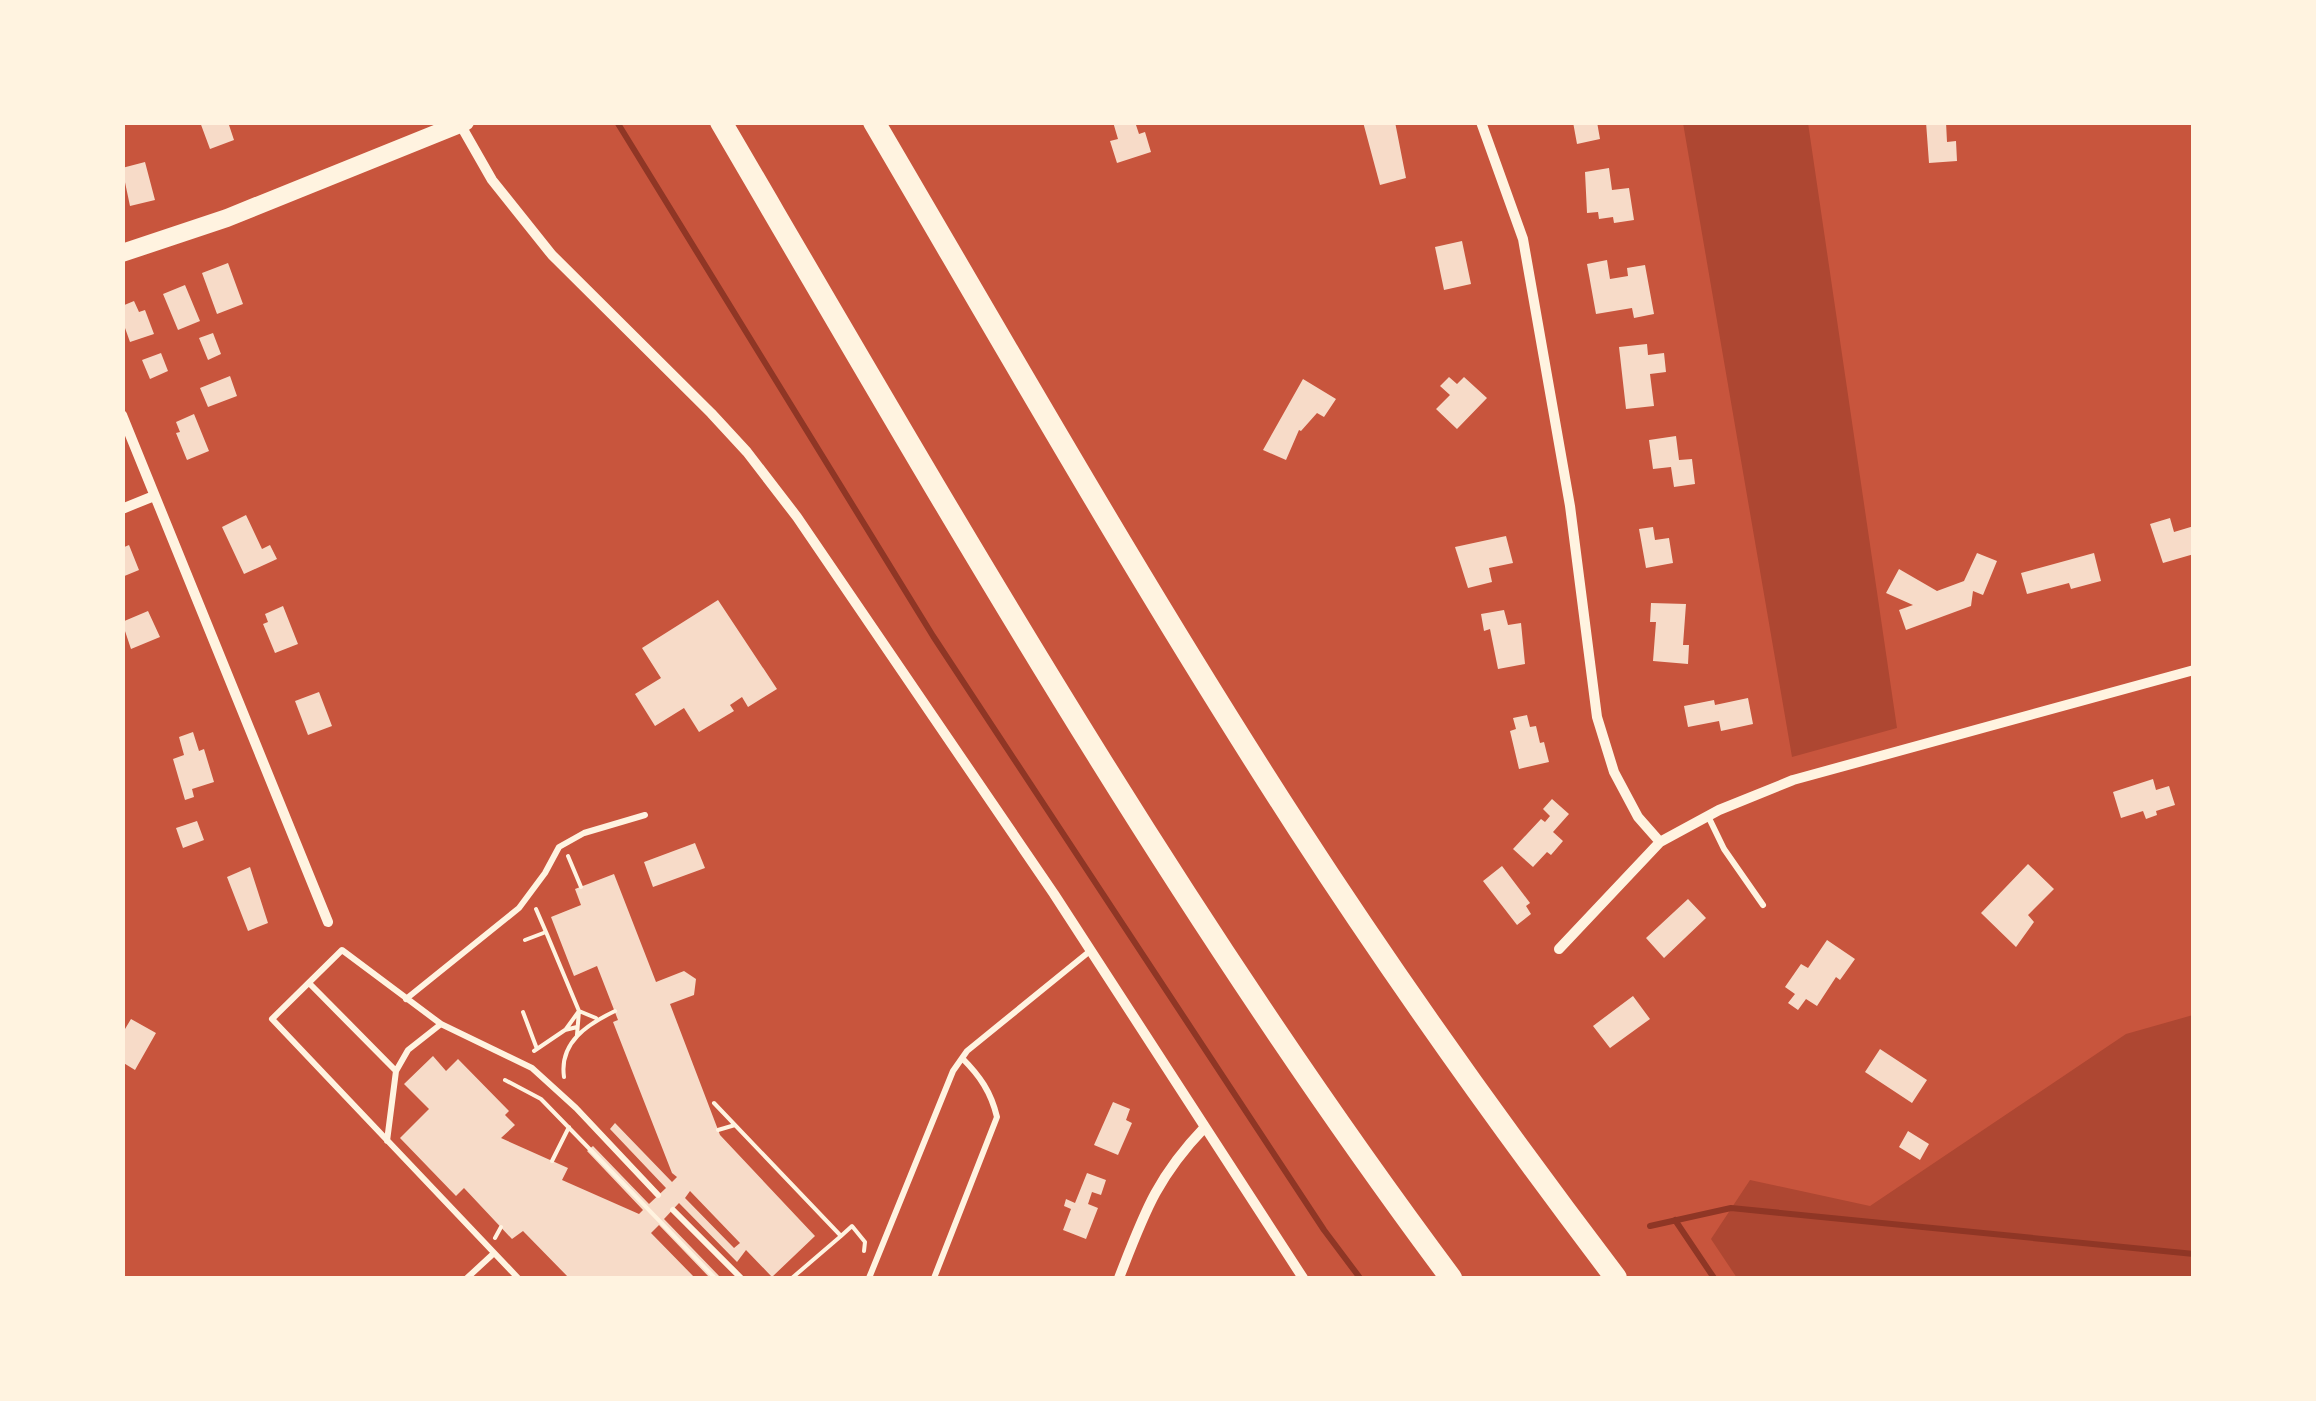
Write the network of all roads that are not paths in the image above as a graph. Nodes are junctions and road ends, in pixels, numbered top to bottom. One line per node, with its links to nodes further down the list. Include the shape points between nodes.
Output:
1 (721, 122): 34 (highway, via 1148,840)
2 (874, 122): 35 (highway, via 1288,813 1456,1060)
3 (1482, 122): 12 (street, via 1524,239 1570,506 1597,717 1614,772)
4 (462, 124): 5 (main road); 16 (street, via 492,180 552,254 711,413 797,517)
5 (122, 254)
6 (122, 416): 7 (street)
7 (154, 496): 8 (street); 14 (street)
8 (122, 509)
9 (2194, 670): 11 (street, via 1793,780)
10 (646, 816): 18 (lane, via 559,847 519,908)
11 (1708, 816): 12 (street); 13 (lane)
12 (1660, 842): 15 (street)
13 (1763, 905)
14 (328, 922)
15 (1559, 949)
16 (1090, 951): 20 (lane); 22 (street)
17 (309, 983): 18 (lane, via 342,950); 21 (lane); 23 (lane, via 272,1018)
18 (406, 999): 19 (lane)
19 (441, 1024): 21 (lane, via 408,1050); 24 (lane, via 532,1068)
20 (962, 1058): 30 (lane); 31 (lane, via 980,1076 997,1117)
21 (396, 1071): 23 (lane)
22 (1204, 1127): 32 (street, via 1152,1196); 33 (street)
23 (387, 1141): 26 (lane)
24 (658, 1195)
25 (673, 1210): 29 (lane)
26 (493, 1254): 27 (lane); 28 (lane)
27 (466, 1278)
28 (518, 1278)
29 (741, 1278)
30 (869, 1278)
31 (934, 1278)
32 (1119, 1278)
33 (1303, 1278)
34 (1451, 1278)
35 (1616, 1278)

